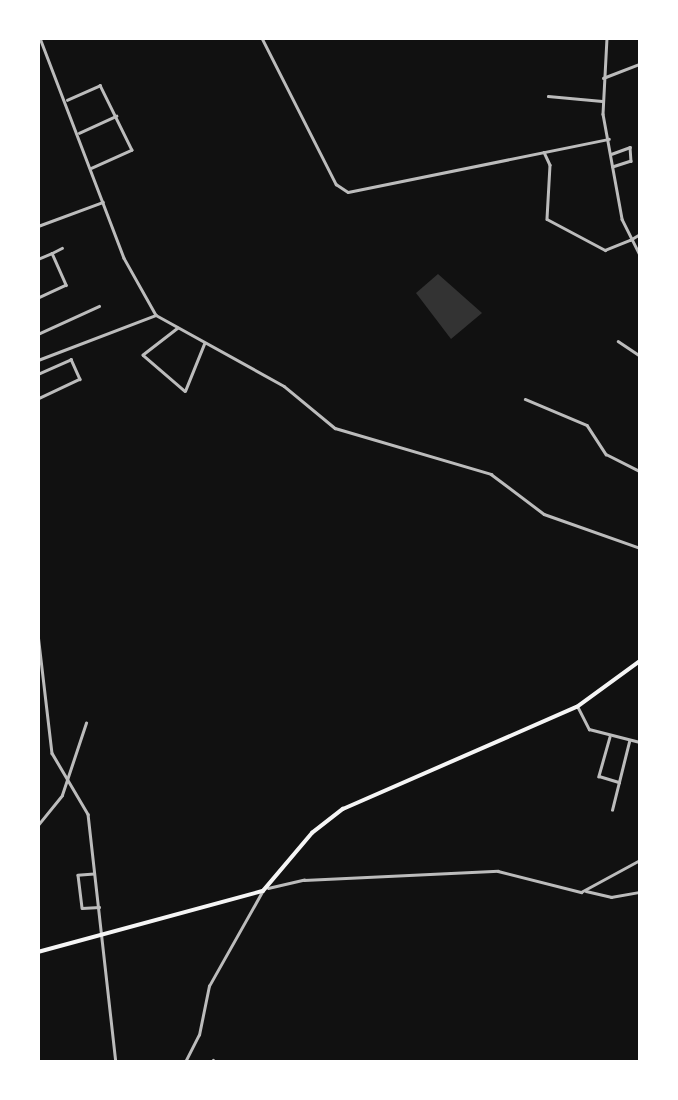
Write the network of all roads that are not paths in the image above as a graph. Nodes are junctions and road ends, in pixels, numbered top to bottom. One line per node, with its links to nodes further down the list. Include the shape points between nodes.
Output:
1 (40, 38): 7 (street)
2 (262, 38): 12 (street, via 336,184 348,192)
3 (607, 38): 5 (street)
4 (639, 64): 5 (street)
5 (603, 78): 8 (street)
6 (548, 96): 8 (street)
7 (67, 100): 9 (street, via 100,85); 10 (street)
8 (602, 101): 11 (street)
9 (116, 116): 10 (street); 15 (street, via 132,150)
10 (79, 133): 15 (street)
11 (609, 139): 12 (street); 13 (street)
12 (544, 152): 19 (street, via 550,165 547,219 605,250)
13 (611, 154): 14 (street); 14 (street, via 630,147 631,161)
14 (613, 167): 19 (street)
15 (92, 168): 16 (street)
16 (103, 201): 17 (street); 26 (street, via 137,289)
17 (38, 226)
18 (639, 234): 19 (street)
19 (630, 240): 22 (street)
20 (62, 248): 21 (street)
21 (52, 253): 23 (street); 24 (street, via 66,285)
22 (639, 255)
23 (38, 259)
24 (38, 298)
25 (99, 306): 28 (street)
26 (156, 315): 27 (street); 32 (street)
27 (178, 328): 30 (street); 30 (street, via 143,355 185,391)
28 (38, 334)
29 (618, 341): 31 (street)
30 (204, 344): 37 (street, via 285,386 335,428 491,474 544,514)
31 (639, 356)
32 (38, 360)
33 (38, 374): 34 (street, via 71,359 80,379)
34 (38, 399)
35 (525, 399): 36 (street, via 587,425 611,459)
36 (639, 471)
37 (639, 548)
38 (38, 634): 45 (street, via 52,753)
39 (639, 661): 40 (main road)
40 (577, 707): 42 (street, via 589,729); 51 (main road, via 456,765 343,809 312,833)
41 (86, 723): 45 (street)
42 (610, 737): 43 (street); 46 (street, via 599,776)
43 (629, 741): 44 (street); 46 (street)
44 (639, 743)
45 (69, 779): 48 (street); 50 (street, via 88,814)
46 (619, 782): 47 (street)
47 (612, 810)
48 (38, 825)
49 (639, 860): 53 (street)
50 (94, 873): 55 (street); 55 (street, via 78,875 82,908)
51 (268, 888): 52 (main road); 53 (street, via 304,880 498,871)
52 (263, 891): 56 (main road); 59 (street, via 209,986 199,1035)
53 (586, 891): 54 (street, via 611,898)
54 (639, 892)
55 (99, 907): 56 (street)
56 (103, 934): 57 (main road); 58 (street)
57 (38, 952)
58 (116, 1062)
59 (185, 1062)

